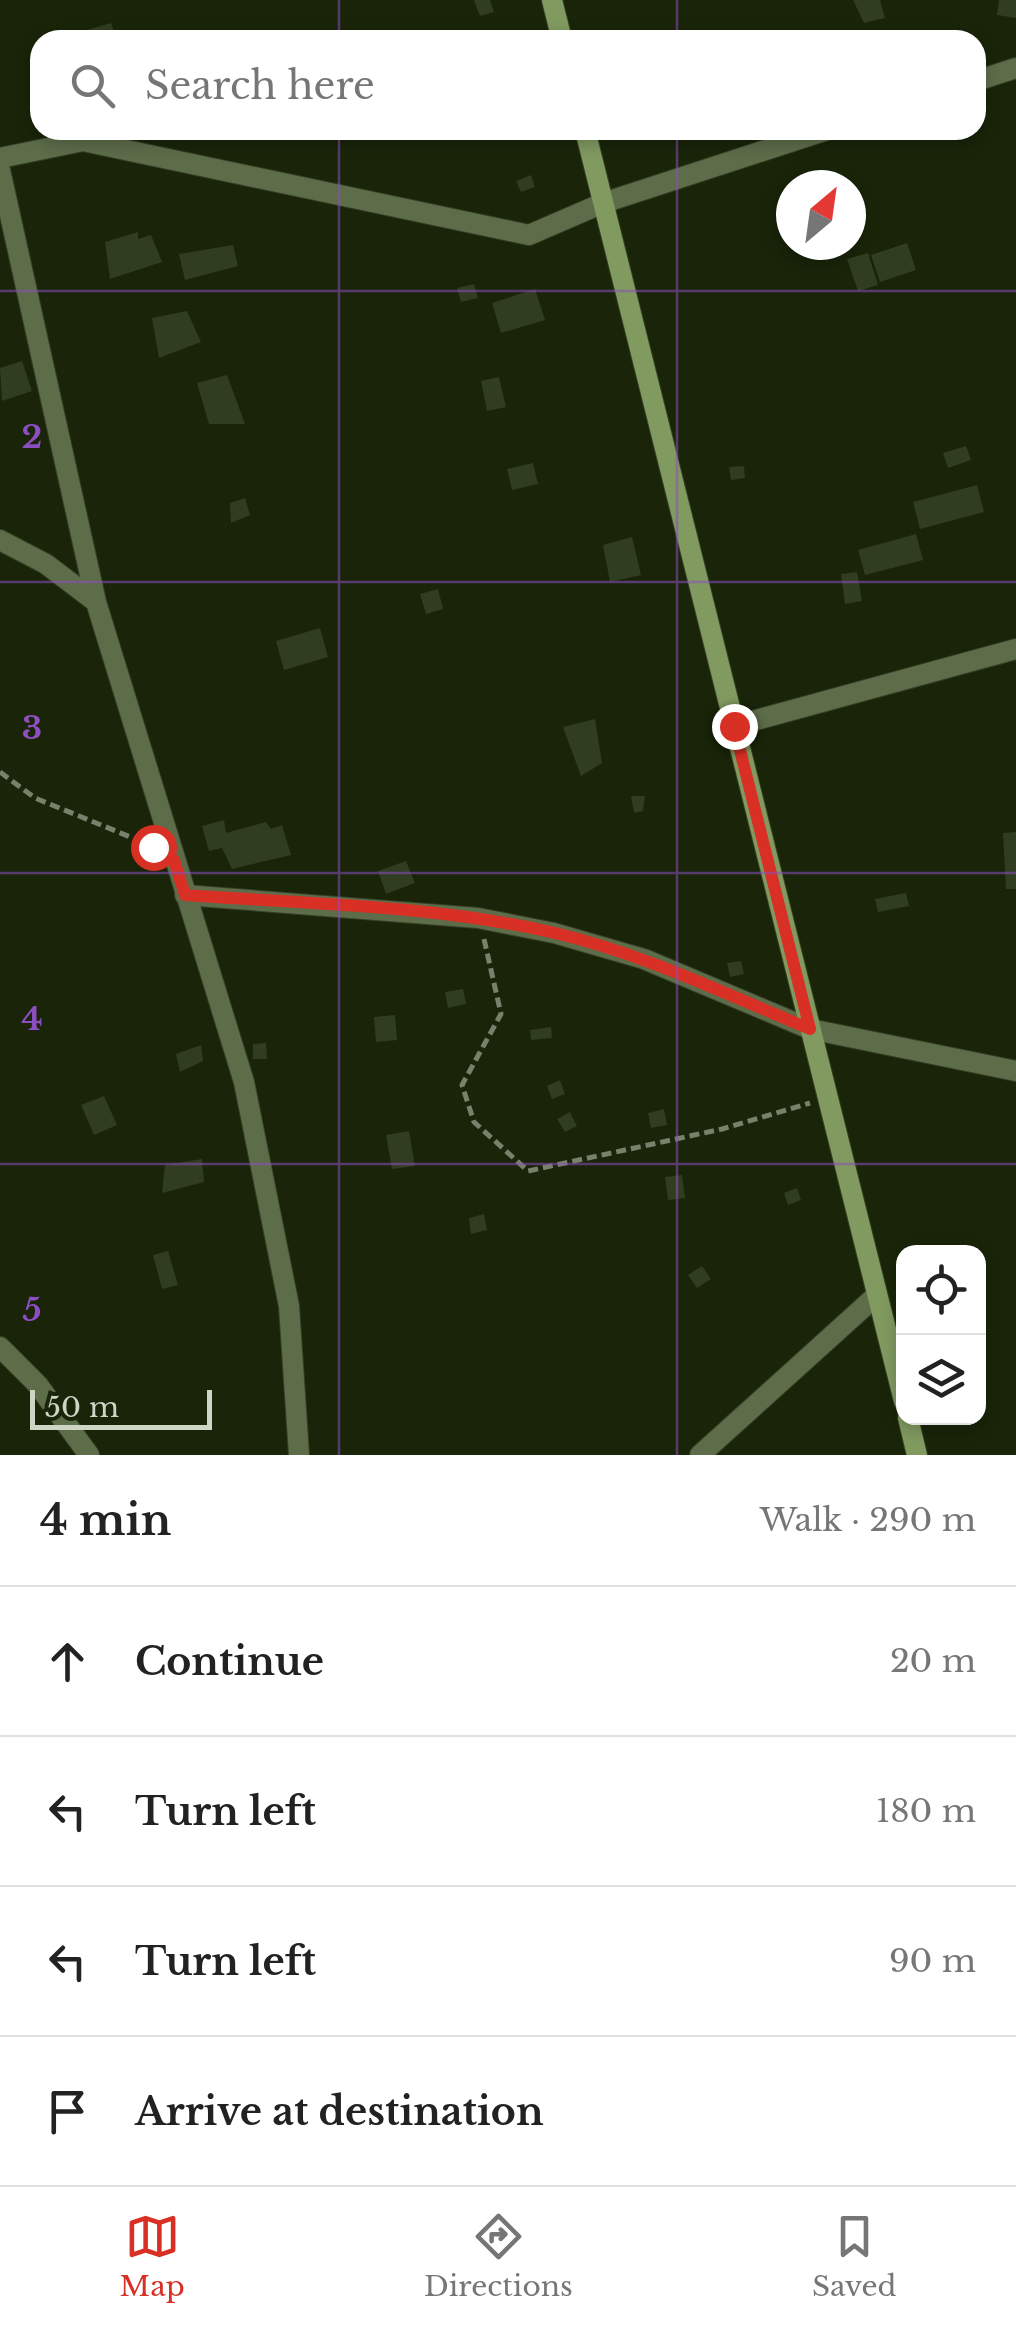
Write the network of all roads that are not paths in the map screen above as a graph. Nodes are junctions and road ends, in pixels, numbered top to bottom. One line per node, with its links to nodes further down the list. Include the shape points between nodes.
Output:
1 (552, 0): 2 (street)
2 (560, 30)
3 (1016, 68): 4 (street)
4 (986, 78)
5 (587, 140): 9 (street)
6 (795, 140): 9 (street)
7 (0, 158): 9 (street, via 84,141 529,235)
8 (0, 170): 11 (street)
9 (603, 203): 13 (street)
10 (0, 540): 11 (street)
11 (96, 602): 14 (street)
12 (1016, 649): 13 (street)
13 (734, 726): 15 (street)
14 (185, 895): 15 (street, via 478,918 627,954); 22 (street, via 244,1082 281,1258)
15 (810, 1029): 16 (street); 17 (street)
16 (1016, 1070)
17 (877, 1295): 19 (street); 23 (street)
18 (0, 1347): 21 (street)
19 (896, 1370)
20 (910, 1425): 24 (street)
21 (90, 1455)
22 (300, 1455)
23 (700, 1455)
24 (917, 1455)

